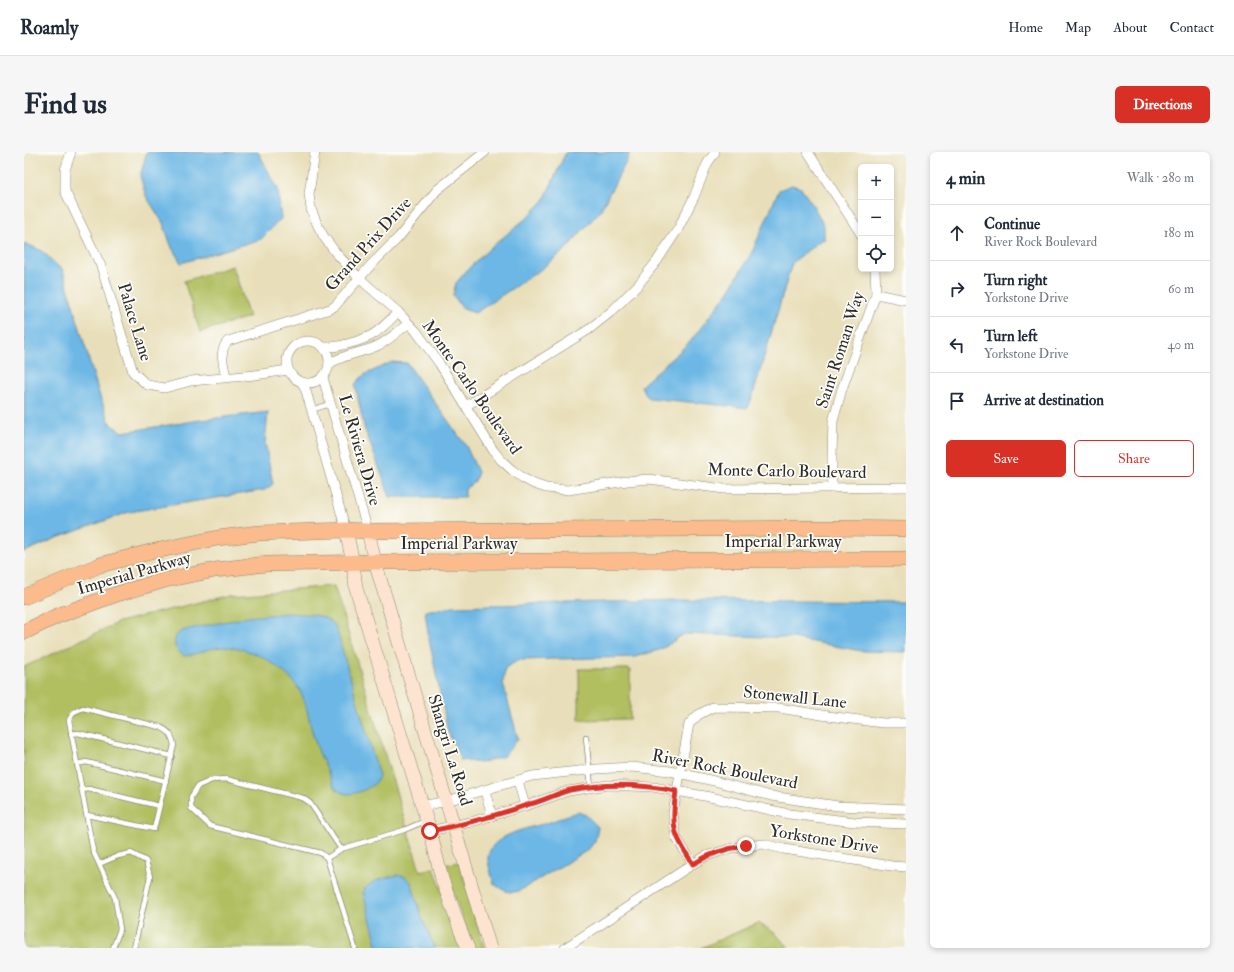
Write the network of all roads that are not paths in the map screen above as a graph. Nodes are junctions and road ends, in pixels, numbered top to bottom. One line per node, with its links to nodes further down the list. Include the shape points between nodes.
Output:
1 (71, 152): 16 (street, Palace Lane, via 65,170 65,191 101,266 133,372 147,385 165,388 191,381)
2 (315, 152): 8 (street, Monte Carlo Boulevard, via 309,194 311,209 329,245)
3 (485, 152): 8 (street, Grand Prix Drive, via 437,190 399,237)
4 (715, 152): 20 (street, via 678,228 657,261 633,290 588,330)
5 (808, 152): 6 (street)
6 (858, 229)
7 (875, 272): 9 (street, Saint Roman Way)
8 (359, 278): 11 (street, Monte Carlo Boulevard); 16 (street, Grand Prix Drive, via 330,309 228,341 224,344 222,356)
9 (876, 294): 10 (street); 23 (street, Saint Roman Way, via 833,421)
10 (906, 300)
11 (398, 312): 12 (street, Monte Carlo Boulevard); 13 (street, via 371,335 340,345)
12 (408, 324): 14 (street, via 382,344); 20 (street, Monte Carlo Boulevard, via 439,363)
13 (324, 347): 14 (street); 15 (street, via 306,340 294,345 287,357)
14 (329, 364): 17 (street, Le Riviera Drive)
15 (288, 370): 16 (street, Palace Lane); 18 (street)
16 (226, 377)
17 (323, 378): 18 (street, Le Riviera Drive, via 309,383); 19 (street, Le Riviera Drive)
18 (302, 382): 21 (street, Le Riviera Drive)
19 (330, 404): 21 (lane); 26 (street, Le Riviera Drive)
20 (466, 406): 23 (street, Monte Carlo Boulevard, via 501,460 523,478 546,488 568,490 649,479 724,489)
21 (311, 410): 25 (street, Le Riviera Drive)
22 (906, 487): 23 (street, Monte Carlo Boulevard)
23 (832, 488)
24 (906, 528): 26 (main road, Imperial Parkway)
25 (346, 530): 26 (main road, Imperial Parkway); 29 (street); 30 (main road, Imperial Parkway, via 259,533 218,538 150,552 100,565)
26 (368, 531): 28 (street, Shangri La Road)
27 (906, 560): 28 (main road, Imperial Parkway)
28 (375, 562): 29 (main road, Imperial Parkway); 45 (street, Shangri La Road)
29 (353, 563): 31 (main road, Imperial Parkway, via 266,564 215,570 117,594 57,616); 47 (street, via 356,588)
30 (24, 598)
31 (24, 632)
32 (906, 723): 38 (street, Stonewall Lane, via 883,723 779,708 713,707 698,714 690,724)
33 (71, 734): 35 (lane, via 78,733); 35 (lane, via 69,720 74,712 83,708 168,731 174,745); 36 (lane)
34 (586, 738): 37 (lane)
35 (172, 756): 39 (lane)
36 (77, 764): 39 (lane, via 86,762); 42 (lane)
37 (589, 770): 38 (street, River Rock Boulevard, via 631,767); 40 (street, River Rock Boulevard, via 532,776); 41 (lane)
38 (679, 773): 44 (street); 49 (street, River Rock Boulevard, via 771,796 838,806)
39 (166, 780): 46 (lane)
40 (518, 781): 43 (street, River Rock Boulevard); 48 (street)
41 (592, 787): 44 (street, River Rock Boulevard, via 653,787); 48 (street, River Rock Boulevard, via 568,791)
42 (82, 790): 46 (lane, via 89,789); 50 (lane)
43 (484, 790): 45 (street, River Rock Boulevard); 51 (street)
44 (676, 791): 52 (street, River Rock Boulevard, via 789,814 855,822); 58 (street, via 674,827 679,842)
45 (447, 801): 47 (street, River Rock Boulevard); 54 (street, Shangri La Road)
46 (159, 806): 50 (lane, via 154,829)
47 (422, 806): 53 (street)
48 (525, 806): 51 (street, River Rock Boulevard)
49 (906, 809)
50 (87, 815): 57 (lane, via 93,850)
51 (492, 816): 54 (street, River Rock Boulevard)
52 (906, 824)
53 (428, 825): 54 (street, River Rock Boulevard); 55 (lane); 63 (street, via 442,879)
54 (454, 827): 64 (street, Shangri La Road)
55 (341, 849): 56 (lane); 56 (lane, via 310,804 303,798 226,779 212,780 198,786 191,796 191,808 210,826 321,853)
56 (327, 858): 62 (lane)
57 (99, 864): 60 (lane, via 115,898 120,929); 61 (lane, via 131,853 146,861 150,877)
58 (693, 864): 59 (street, Yorkstone Drive, via 706,856 732,848 763,844); 65 (street, Yorkstone Drive)
59 (906, 867)
60 (113, 948)
61 (134, 948)
62 (355, 948)
63 (468, 948)
64 (490, 948)
65 (565, 948)

